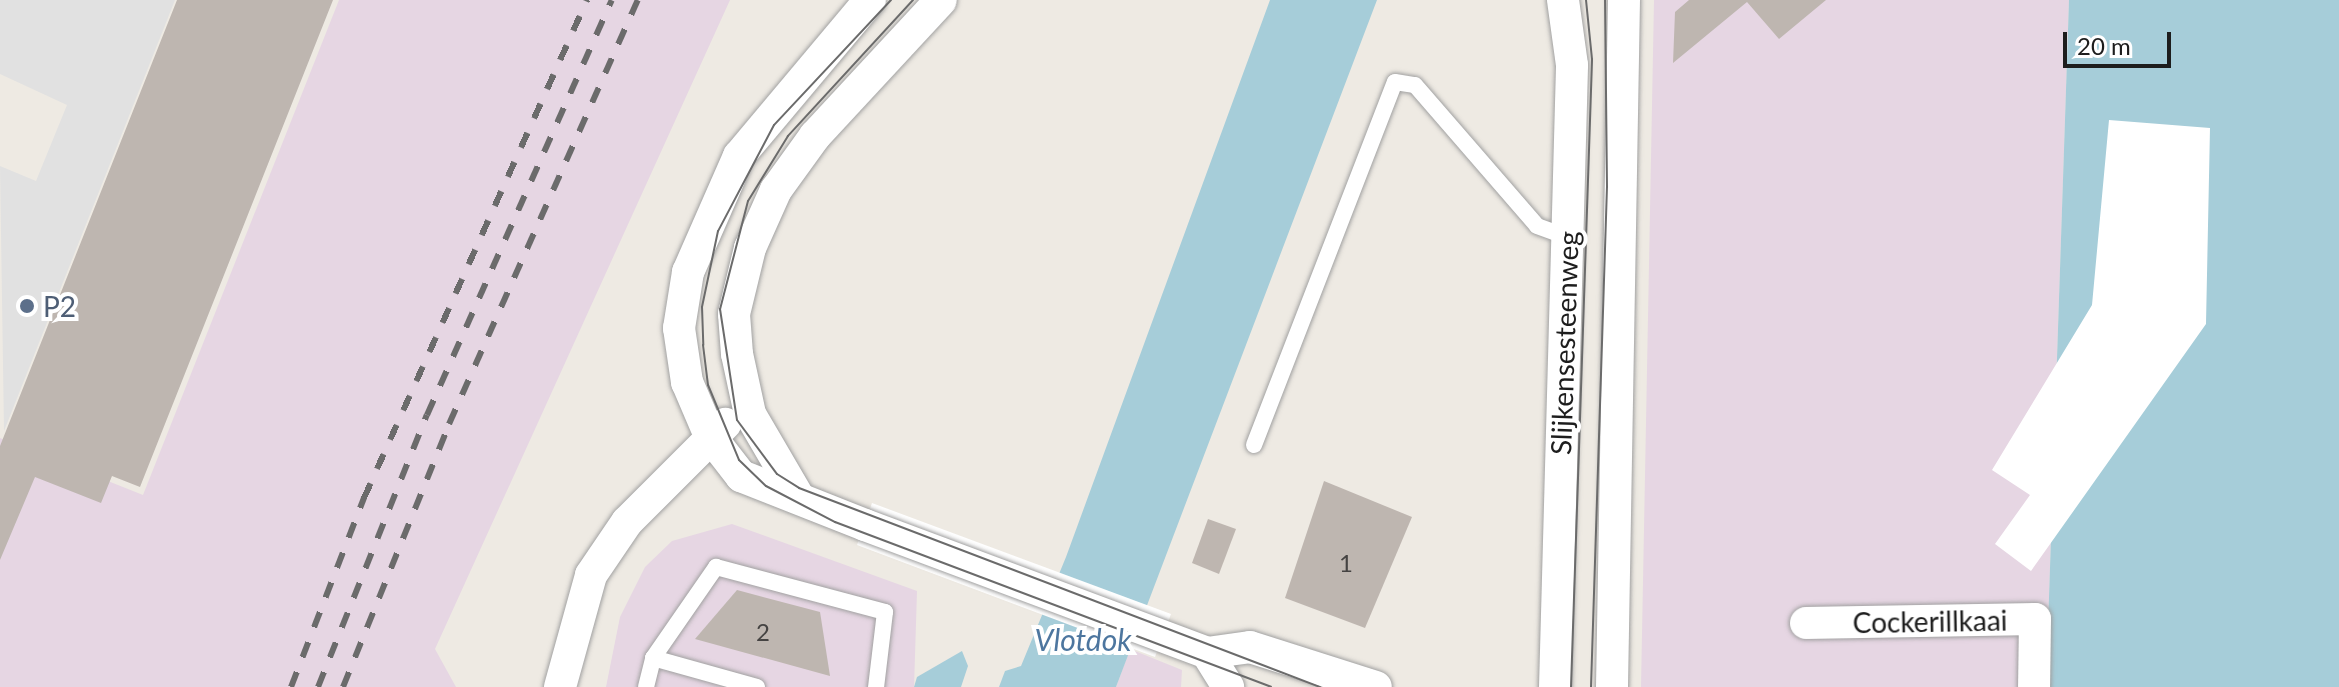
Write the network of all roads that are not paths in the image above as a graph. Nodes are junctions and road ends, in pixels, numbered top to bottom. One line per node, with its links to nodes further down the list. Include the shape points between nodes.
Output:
1 (870, 0): 7 (street, via 739,156 688,272 679,328 687,382)
2 (941, 0): 6 (street, via 815,136 776,190 750,248 734,314)
3 (1563, 0): 5 (street, Slijkensesteenweg, via 1572,65)
4 (1624, 0): 20 (street, Slijkensesteenweg)
5 (1568, 237): 8 (lane, via 1537,226 1415,85 1395,82); 19 (street, Slijkensesteenweg)
6 (750, 414): 7 (street); 9 (street)
7 (710, 436): 9 (street, via 741,476); 13 (street, via 627,522 591,575)
8 (1254, 445)
9 (799, 498): 11 (street)
10 (1806, 623): 21 (street, Cockerillkaai, via 2035,619)
11 (1207, 653): 17 (street); 18 (street, via 1250,647)
12 (653, 658): 14 (lane); 15 (lane); 16 (lane, via 716,567 885,612)
13 (560, 687)
14 (646, 687)
15 (757, 687)
16 (876, 687)
17 (1228, 687)
18 (1376, 687)
19 (1555, 687)
20 (1612, 687)
21 (2034, 687)

